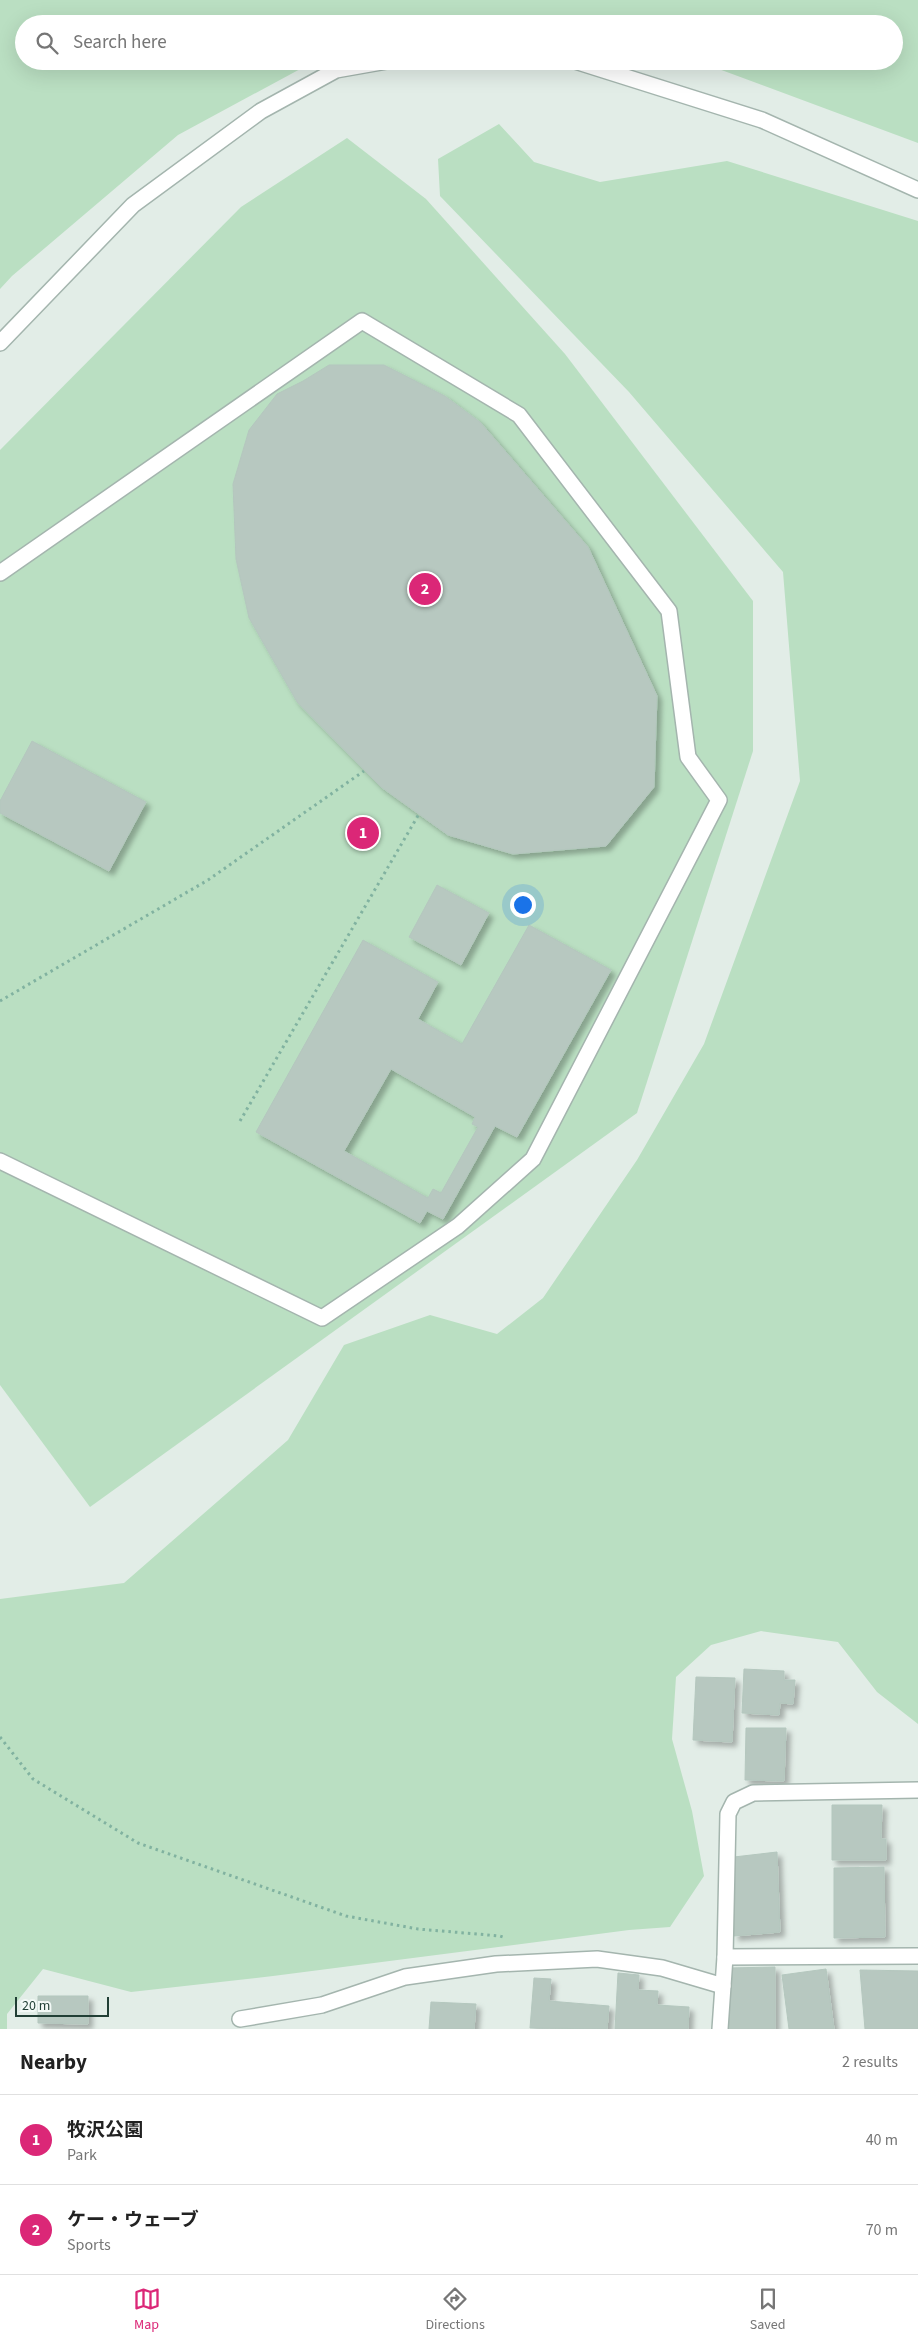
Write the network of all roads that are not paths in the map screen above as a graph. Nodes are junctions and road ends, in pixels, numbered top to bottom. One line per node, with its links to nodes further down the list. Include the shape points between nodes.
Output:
1 (336, 70): 4 (street, via 261,111 133,205)
2 (604, 70): 3 (street, via 762,120)
3 (918, 190)
4 (0, 343)
5 (0, 573): 6 (street, via 362,321 519,415 669,611 688,757 719,800 533,1159 458,1226 322,1318)
6 (0, 1161)
7 (918, 1790): 9 (street, via 753,1793 734,1802 728,1814)
8 (918, 1956): 9 (street)
9 (725, 1957): 10 (street)
10 (723, 1986): 11 (street, via 662,1968 597,1960 496,1964 405,1977 322,2005); 12 (street)
11 (240, 2019)
12 (720, 2029)

